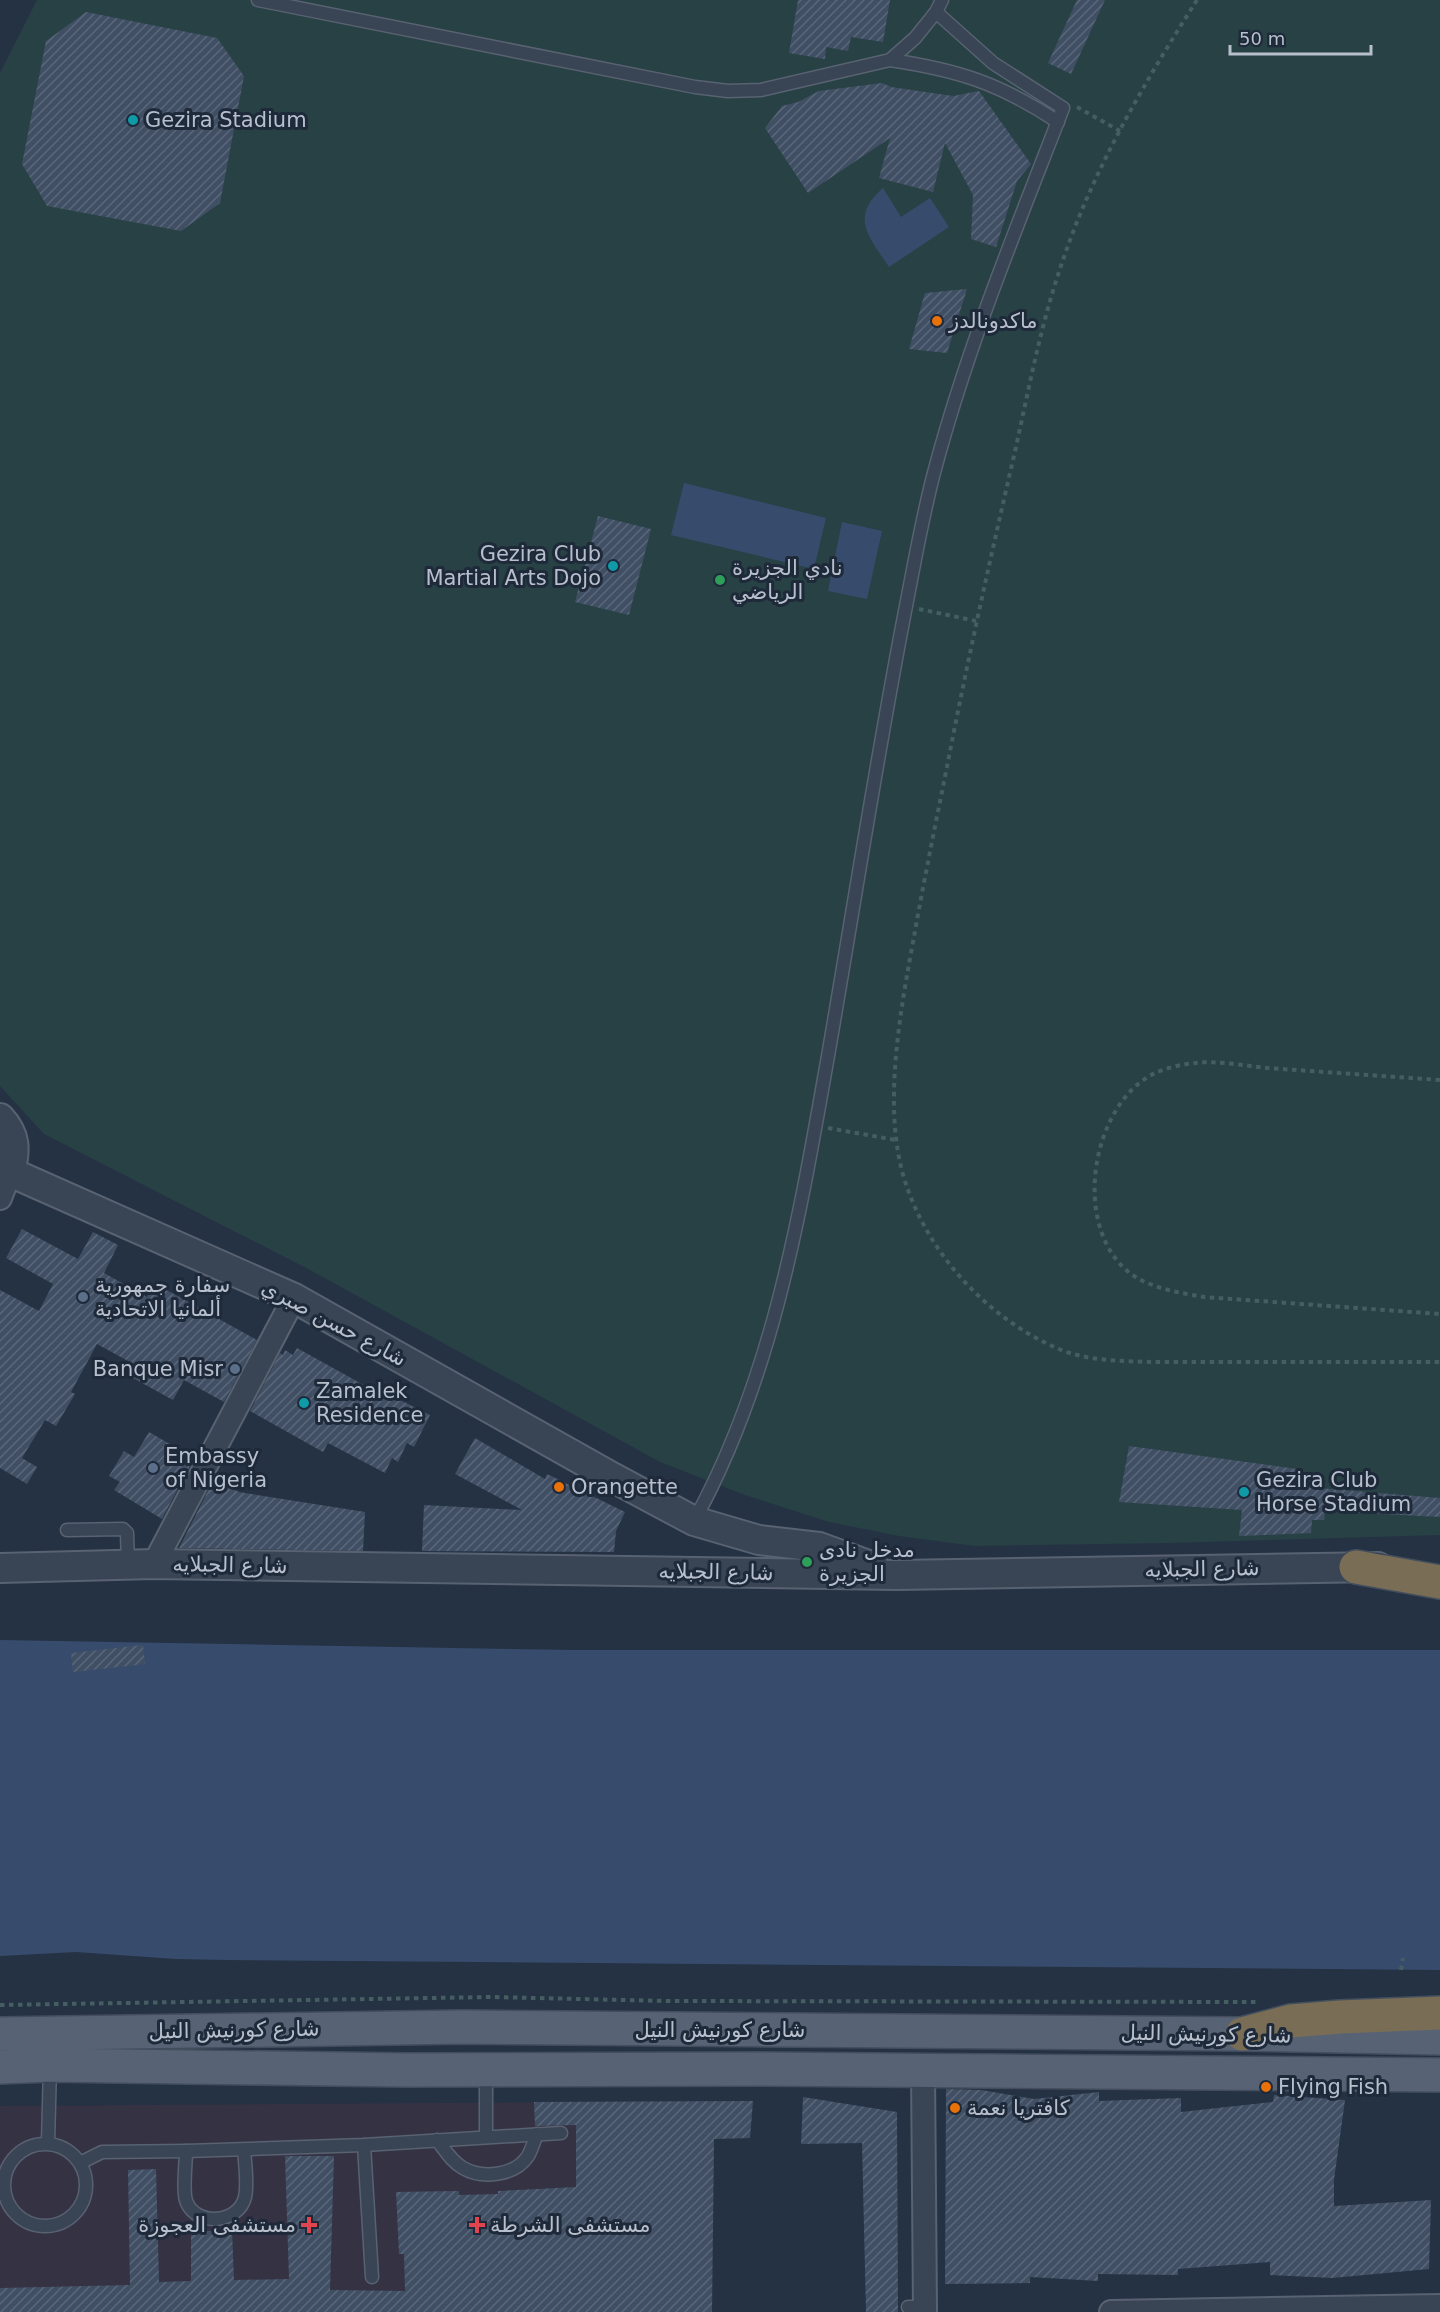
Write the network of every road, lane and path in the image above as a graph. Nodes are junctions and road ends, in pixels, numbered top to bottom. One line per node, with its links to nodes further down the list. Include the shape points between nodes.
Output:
1 (258, 0): 5 (lane, via 728,91 761,90)
2 (942, 0): 4 (lane)
3 (1197, 0): 10 (path)
4 (936, 12): 5 (lane); 6 (lane, via 973,47)
5 (890, 60): 7 (lane, via 937,67 982,80)
6 (1036, 91): 7 (lane); 8 (lane)
7 (1031, 104): 9 (lane)
8 (1069, 107): 9 (lane); 10 (path)
9 (1058, 122): 11 (lane, via 965,368 934,471)
10 (1120, 131): 12 (path, via 1068,244 1044,320)
11 (906, 607): 12 (path); 15 (lane)
12 (976, 621): 16 (path, via 904,992 895,1064)
13 (1440, 1080): 19 (path, via 1196,1062 1155,1073 1129,1092 1111,1116 1098,1154 1094,1189 1098,1225 1111,1253 1134,1276 1167,1290 1204,1297)
14 (0, 1118): 17 (street, via 15,1143)
15 (816, 1126): 16 (path); 21 (lane, via 785,1278 764,1354 752,1392)
16 (896, 1140): 20 (path, via 915,1207 951,1267 984,1300 1021,1328 1061,1350 1106,1360 1152,1362)
17 (3, 1179): 18 (street, شارع حسن صبري)
18 (294, 1298): 21 (street, شارع حسن صبري); 23 (street)
19 (1440, 1314)
20 (1440, 1362)
21 (694, 1521): 27 (street, شارع حسن صبري, via 759,1540 819,1547)
22 (67, 1530): 23 (lane, via 123,1529)
23 (141, 1564): 25 (street, شارع الجبلايه); 27 (street, شارع الجبلايه)
24 (1356, 1567): 26 (highway); 27 (street, شارع الجبلايه)
25 (0, 1568)
26 (1438, 1569)
27 (896, 1575)
28 (1403, 1958): 29 (path)
29 (1401, 1970)
30 (1268, 2002): 31 (path, via 492,1998)
31 (0, 2005)
32 (1440, 2013): 36 (highway, via 1291,2021)
33 (462, 2027): 34 (main road, شارع كورنيش النيل); 36 (main road, شارع كورنيش النيل); 41 (main road, via 450,2047)
34 (388, 2028): 35 (main road, شارع كورنيش النيل); 40 (main road, via 403,2047)
35 (0, 2034)
36 (1242, 2034): 37 (main road, شارع كورنيش النيل)
37 (1440, 2038)
38 (50, 2065): 39 (main road, شارع كورنيش النيل); 40 (main road, شارع كورنيش النيل); 49 (lane)
39 (0, 2067)
40 (405, 2070): 41 (main road, شارع كورنيش النيل)
41 (446, 2070): 42 (main road, شارع كورنيش النيل)
42 (486, 2070): 43 (main road, شارع كورنيش النيل); 47 (lane)
43 (923, 2070): 44 (main road, شارع كورنيش النيل); 57 (street)
44 (1440, 2075)
45 (561, 2133): 46 (lane)
46 (537, 2134): 47 (lane); 48 (lane, via 527,2157 508,2171 496,2174 473,2173 462,2168)
47 (486, 2137): 48 (lane)
48 (437, 2140): 50 (lane)
49 (48, 2143): 53 (lane, via 67,2150); 54 (lane, via 30,2146)
50 (364, 2145): 51 (lane); 55 (lane)
51 (244, 2150): 52 (lane); 52 (lane, via 245,2197 239,2208 217,2220 204,2218 185,2201)
52 (186, 2151): 53 (lane, via 102,2152)
53 (80, 2163): 54 (lane, via 87,2185 81,2205 67,2220 48,2227 28,2223 12,2210 4,2191)
54 (3, 2168)
55 (372, 2277)
56 (1440, 2306): 59 (street)
57 (920, 2308)
58 (1111, 2312): 59 (street)
59 (1141, 2312)

